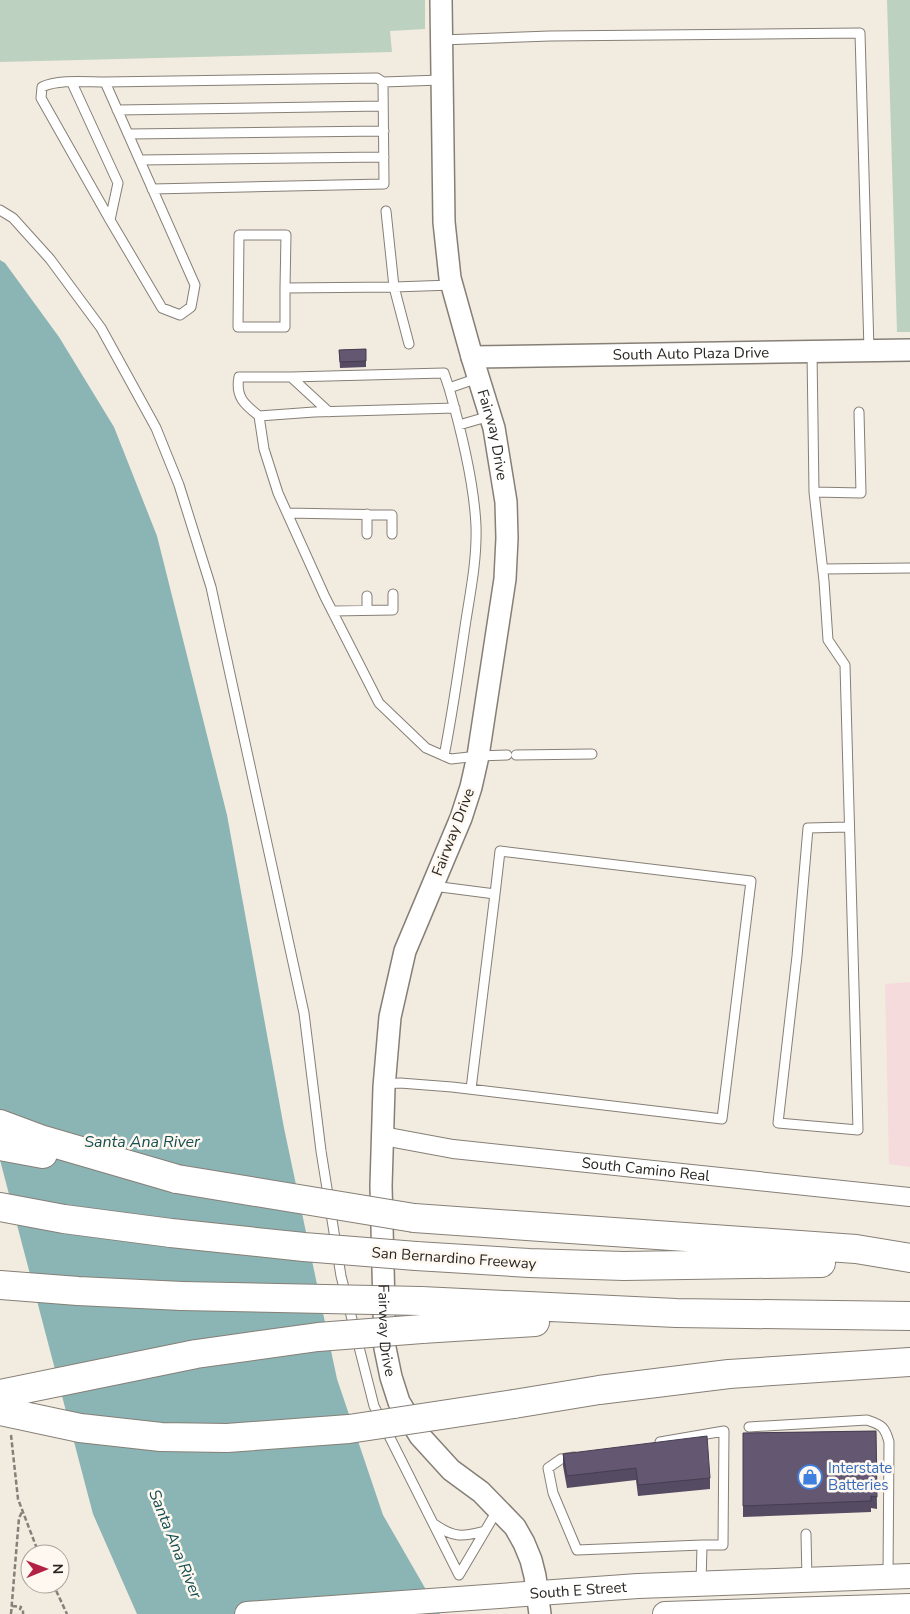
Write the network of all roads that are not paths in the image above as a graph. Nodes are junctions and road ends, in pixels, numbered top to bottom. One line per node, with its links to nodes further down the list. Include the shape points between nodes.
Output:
1 (440, 0): 2 (street, Fairway Drive)
2 (441, 40): 3 (street, Fairway Drive); 21 (lane, via 860,34)
3 (442, 80): 5 (lane); 17 (street, Fairway Drive, via 444,222)
4 (105, 82): 5 (lane, via 377,78); 6 (lane); 8 (lane)
5 (383, 82): 7 (lane)
6 (72, 83): 16 (lane, via 118,184); 16 (lane, via 50,83 42,87 41,98)
7 (383, 106): 8 (lane); 9 (lane)
8 (117, 110): 10 (lane)
9 (384, 130): 10 (lane); 11 (lane)
10 (128, 134): 12 (lane)
11 (384, 157): 12 (lane); 13 (lane, via 384,184)
12 (140, 160): 13 (lane)
13 (152, 189): 16 (lane, via 196,285 191,307 180,315 162,308)
14 (0, 210): 71 (lane, via 13,218 50,259 101,328 156,428 179,485 211,587 304,1013 341,1276 374,1406)
15 (386, 211): 18 (lane)
16 (110, 220)
17 (452, 285): 18 (lane); 24 (street, Fairway Drive)
18 (394, 287): 19 (lane); 20 (lane)
19 (286, 288): 19 (lane, via 286,235 239,235 238,327 285,326)
20 (409, 344)
21 (869, 350): 22 (street, South Auto Plaza Drive); 23 (street, South Auto Plaza Drive)
22 (910, 350)
23 (812, 351): 24 (street, South Auto Plaza Drive); 34 (lane)
24 (472, 357): 26 (street, Fairway Drive)
25 (291, 378): 27 (lane, via 444,373); 29 (lane); 31 (lane, via 239,377 237,386 244,405)
26 (478, 378): 27 (lane); 32 (street, Fairway Drive)
27 (449, 388): 28 (lane)
28 (454, 408): 29 (lane); 33 (lane)
29 (329, 412): 31 (lane)
30 (859, 412): 34 (lane, via 861,493)
31 (259, 416): 35 (lane, via 264,449)
32 (490, 416): 33 (lane); 47 (street, Fairway Drive, via 506,502 507,538 505,579)
33 (459, 425): 46 (lane, via 469,472 476,550)
34 (814, 492): 40 (lane)
35 (287, 513): 36 (lane); 44 (lane)
36 (367, 514): 37 (lane); 38 (lane, via 392,515)
37 (367, 534)
38 (392, 534)
39 (910, 568): 40 (lane)
40 (823, 570): 48 (lane, via 828,640 845,665)
41 (393, 594): 43 (lane, via 393,610)
42 (367, 596): 43 (lane)
43 (367, 610): 44 (lane)
44 (332, 611): 46 (lane, via 379,703 426,748)
45 (592, 754): 47 (lane)
46 (444, 756): 47 (lane, via 451,759)
47 (478, 756): 49 (street, Fairway Drive, via 461,818)
48 (848, 827): 48 (lane, via 858,1130 778,1123 808,828)
49 (433, 886): 50 (lane); 51 (street, Fairway Drive, via 405,951 390,1017)
50 (496, 894): 52 (lane); 52 (lane, via 500,851 751,881 722,1119)
51 (384, 1084): 52 (lane); 54 (street, Fairway Drive)
52 (471, 1090)
53 (0, 1124): 56 (highway, via 43,1140)
54 (383, 1136): 57 (street, South Camino Real, via 453,1149); 70 (street, Fairway Drive, via 385,1348 396,1394 420,1436 451,1470)
55 (0, 1146): 56 (highway)
56 (177, 1179): 59 (highway, bridge, via 414,1218 856,1250)
57 (910, 1197)
58 (0, 1207): 60 (highway, San Bernardino Freeway, bridge, via 171,1233 304,1247 529,1263 624,1266)
59 (910, 1258)
60 (910, 1262)
61 (0, 1285): 62 (highway, bridge, via 244,1298 421,1301)
62 (676, 1313): 63 (highway); 65 (highway, bridge, via 318,1337 196,1354)
63 (910, 1316)
64 (910, 1362): 66 (highway, bridge, via 729,1374 349,1428 227,1438 161,1437 34,1419)
65 (0, 1394)
66 (5, 1422)
67 (749, 1427): 75 (lane, via 867,1420 886,1430 890,1442)
68 (647, 1444): 74 (lane, via 724,1431 723,1545)
69 (580, 1456): 74 (lane, via 560,1459 548,1468 553,1493 577,1550)
70 (498, 1509): 72 (lane); 78 (street, Fairway Drive, via 515,1527 524,1543 534,1571)
71 (433, 1524): 72 (lane, via 457,1536); 72 (lane, via 459,1575)
72 (485, 1531)
73 (806, 1534): 76 (lane)
74 (702, 1545): 77 (lane)
75 (899, 1576): 76 (main road, South E Street)
76 (807, 1580): 77 (main road, South E Street)
77 (701, 1584): 78 (main road, South E Street)
78 (539, 1603): 81 (main road, South E Street, via 468,1598)
79 (910, 1606): 80 (main road)
80 (868, 1610): 82 (main road)
81 (247, 1614)
82 (665, 1614)

